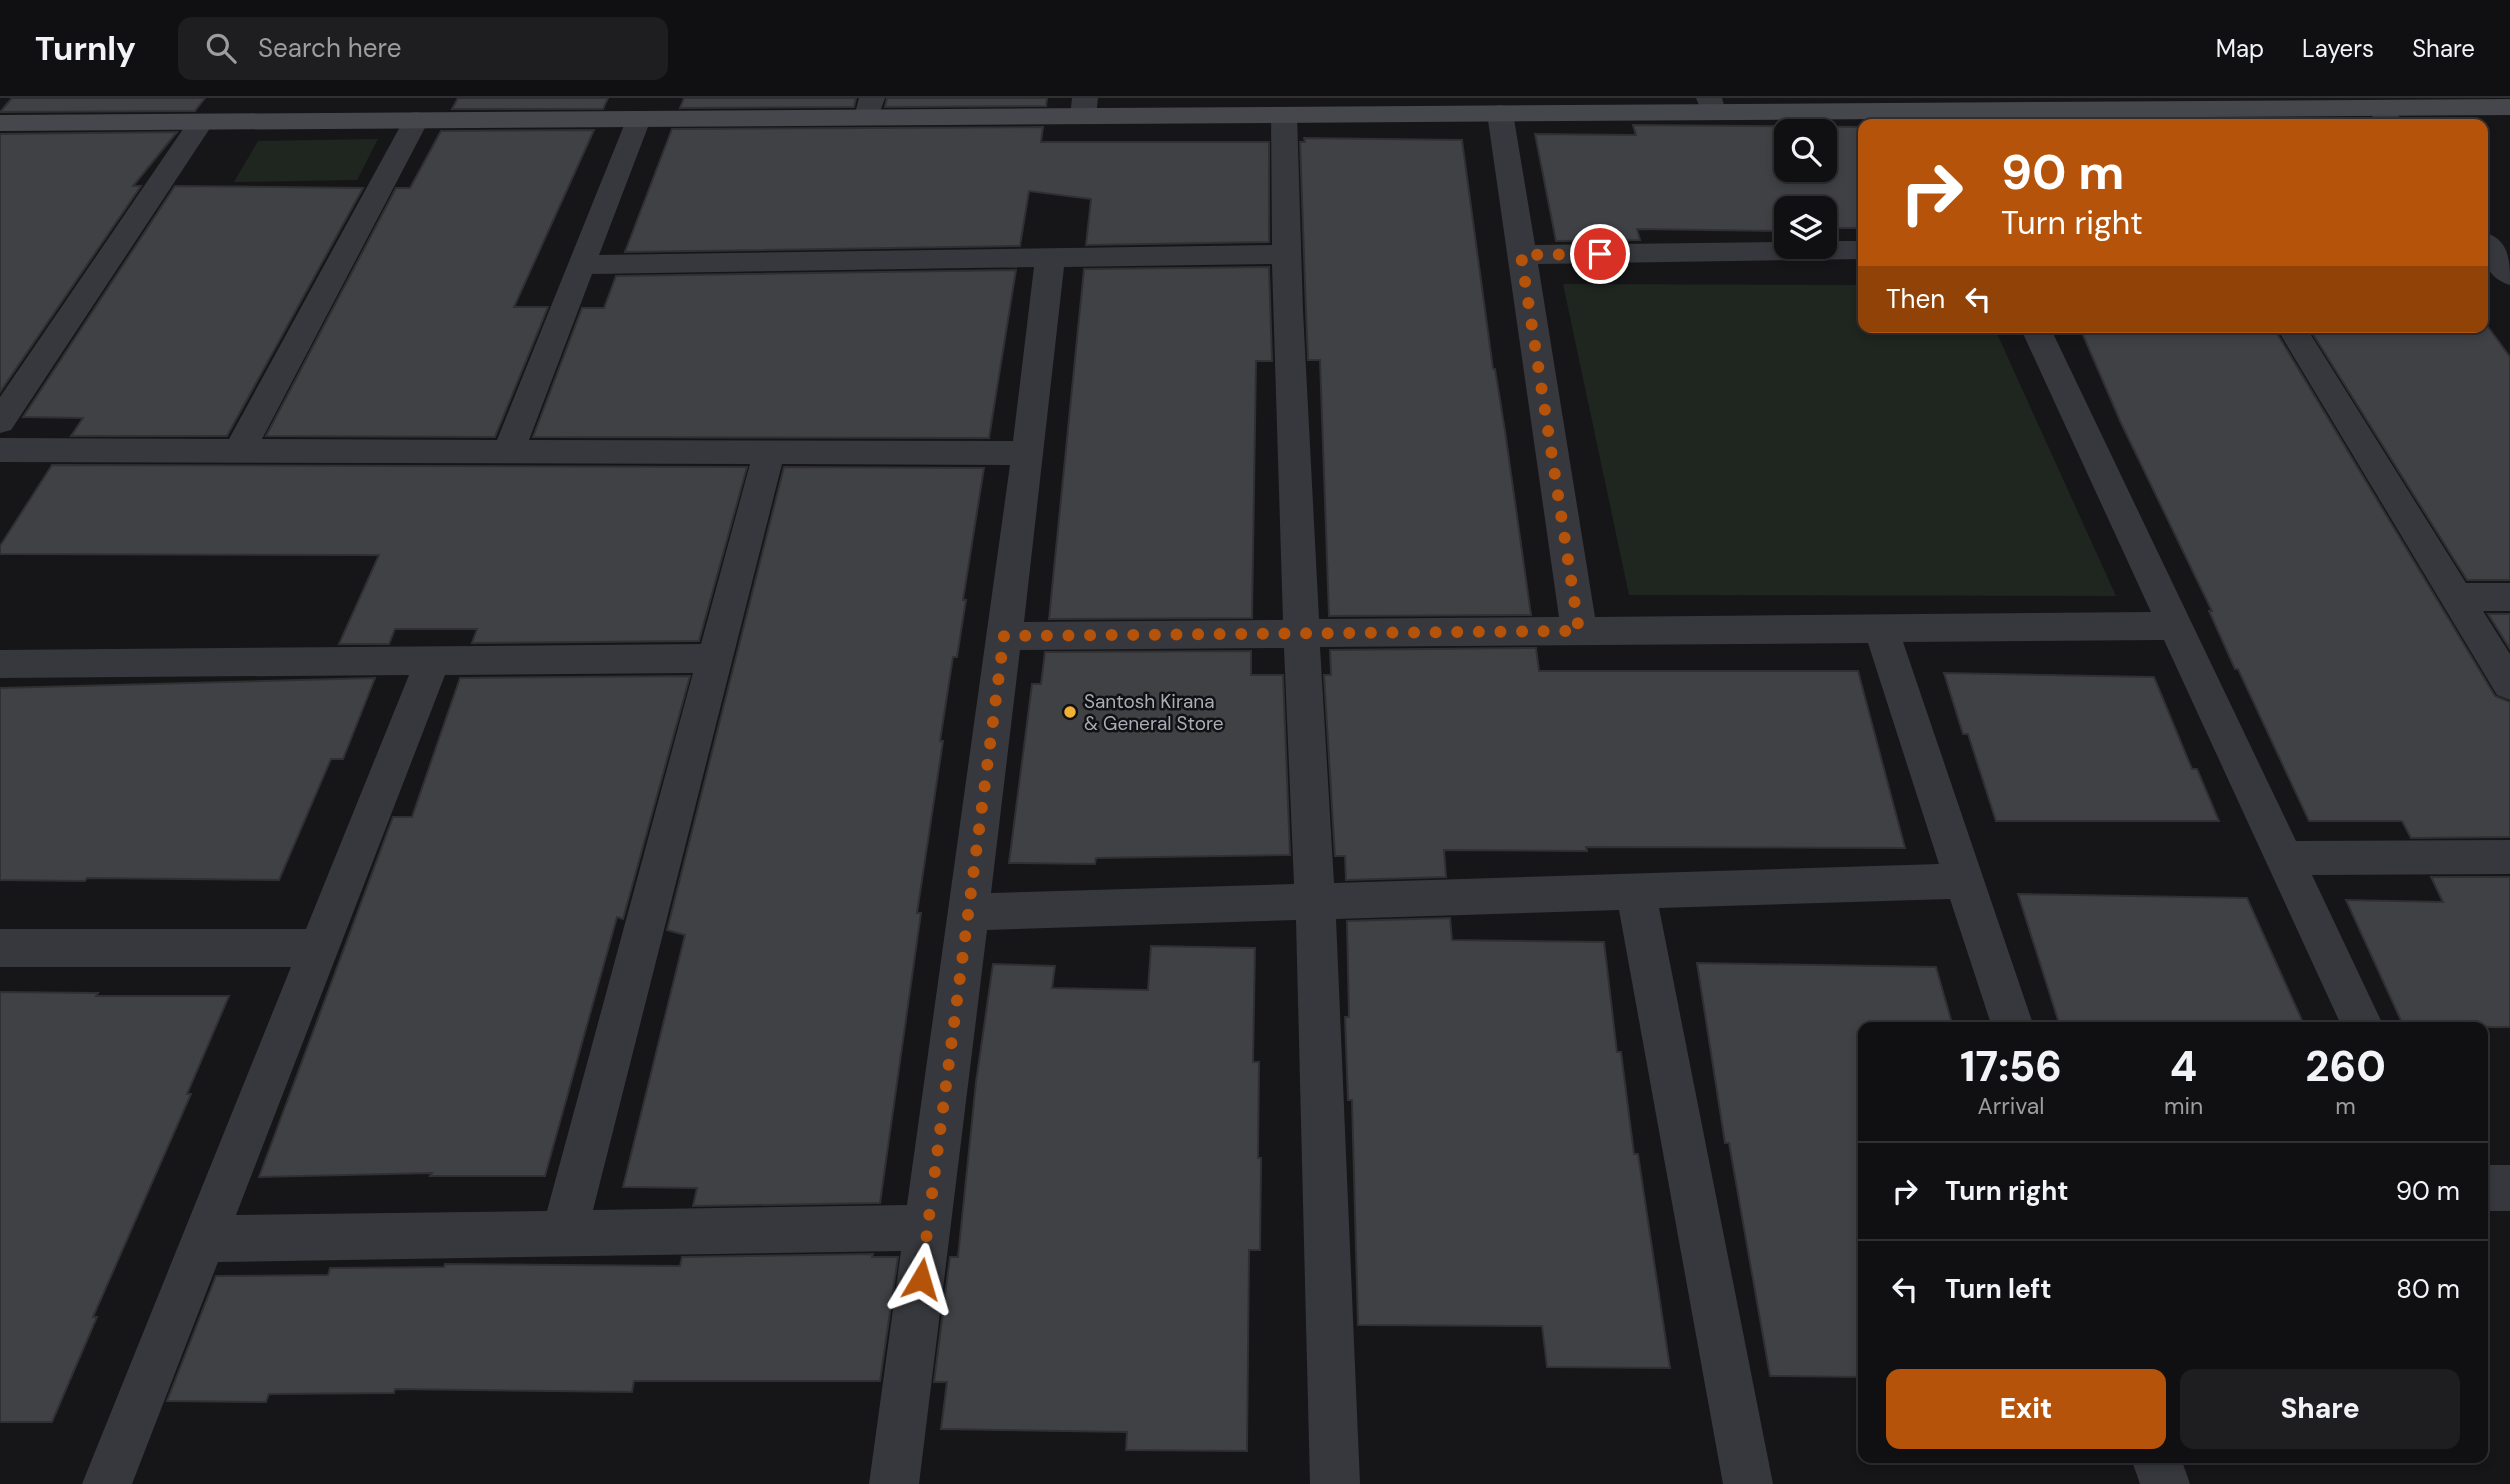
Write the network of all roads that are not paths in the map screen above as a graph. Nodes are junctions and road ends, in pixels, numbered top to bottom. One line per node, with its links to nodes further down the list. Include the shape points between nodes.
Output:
1 (2167, 103): 2 (street); 9 (street)
2 (1937, 104): 3 (street)
3 (1711, 105): 7 (street)
4 (1084, 107): 6 (street); 8 (street)
5 (2510, 107): 9 (street)
6 (869, 108): 10 (street)
7 (1500, 113): 8 (street); 19 (street)
8 (1284, 115): 18 (street)
9 (2385, 116)
10 (638, 119): 11 (street); 21 (street)
11 (416, 120): 12 (street); 27 (street)
12 (201, 122): 13 (street); 25 (street)
13 (0, 123)
14 (2510, 240): 15 (street)
15 (2488, 241)
16 (2488, 247): 22 (street)
17 (1858, 250): 19 (street)
18 (1286, 254): 20 (street); 36 (street)
19 (1521, 255): 35 (street)
20 (1050, 258): 21 (street); 30 (street)
21 (581, 265): 28 (street)
22 (2510, 275)
23 (2038, 333): 33 (street)
24 (2295, 333): 31 (street)
25 (0, 422)
26 (0, 450): 27 (street)
27 (239, 451): 28 (street)
28 (508, 452): 29 (street)
29 (769, 452): 30 (street); 38 (street)
30 (1028, 453): 37 (street)
31 (2456, 597): 32 (street); 41 (street)
32 (2510, 597)
33 (2175, 626): 34 (street); 42 (street)
34 (1881, 629): 35 (street); 44 (street)
35 (1579, 631): 36 (street)
36 (1300, 633): 37 (street); 46 (street)
37 (1004, 636): 47 (street)
38 (715, 657): 39 (street); 55 (street)
39 (433, 660): 40 (street); 49 (street)
40 (0, 664)
41 (2510, 685)
42 (2284, 858): 43 (street); 51 (street)
43 (2510, 858)
44 (1964, 881): 45 (street); 50 (street)
45 (1636, 892): 46 (street); 61 (street)
46 (1315, 902): 47 (street); 60 (street)
47 (968, 912): 54 (street)
48 (0, 948): 49 (street)
49 (318, 948): 56 (street)
50 (2011, 1022)
51 (2360, 1022)
52 (2488, 1188): 53 (street)
53 (2510, 1188)
54 (927, 1228): 55 (street); 59 (street)
55 (564, 1234): 56 (street)
56 (203, 1239): 58 (street)
57 (2159, 1463): 62 (street)
58 (107, 1484)
59 (894, 1484)
60 (1335, 1484)
61 (1748, 1484)
62 (2165, 1484)

